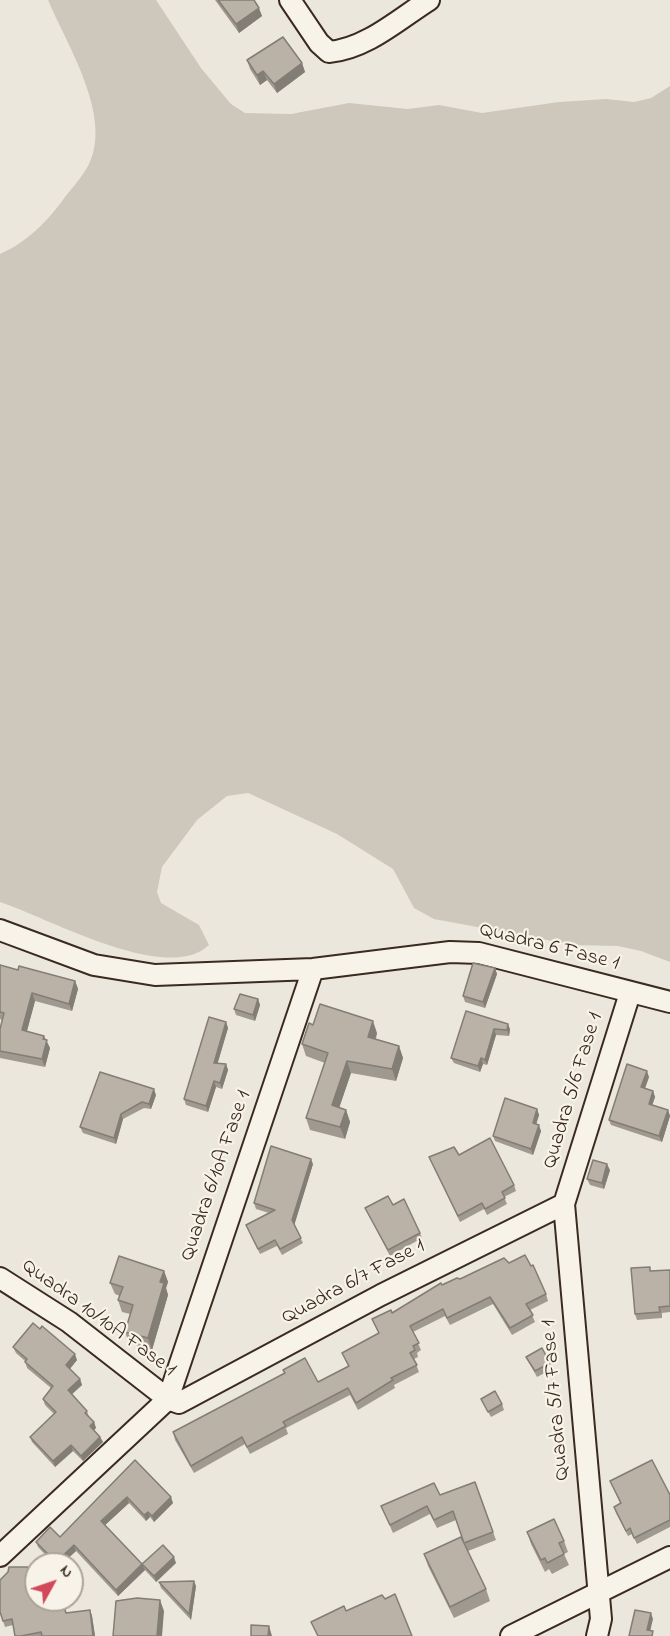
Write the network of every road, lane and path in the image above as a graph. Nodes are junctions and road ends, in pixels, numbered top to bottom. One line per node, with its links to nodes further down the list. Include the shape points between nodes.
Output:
1 (290, 0): 2 (street, via 329,52 363,42)
2 (429, 0)
3 (0, 930): 4 (street, Quadra 6 Fase 1, via 94,965 135,973 184,975)
4 (313, 969): 5 (street, Quadra 6 Fase 1, via 450,952 479,953); 9 (street, Quadra 6/10A Fase 1)
5 (630, 993): 6 (street, Quadra 6 Fase 1); 7 (street, Quadra 5/6 Fase 1)
6 (670, 1002)
7 (564, 1204): 9 (street, Quadra 6/7 Fase 1, via 381,1295 184,1401); 12 (street, Quadra 5/7 Fase 1)
8 (0, 1278): 9 (street, Quadra 10/10A Fase 1, via 69,1322)
9 (168, 1400): 10 (street)
10 (0, 1556)
11 (670, 1557): 12 (street)
12 (597, 1593): 13 (street); 14 (street, Quadra 5/7 Fase 1, via 601,1619)
13 (511, 1636)
14 (597, 1636)

